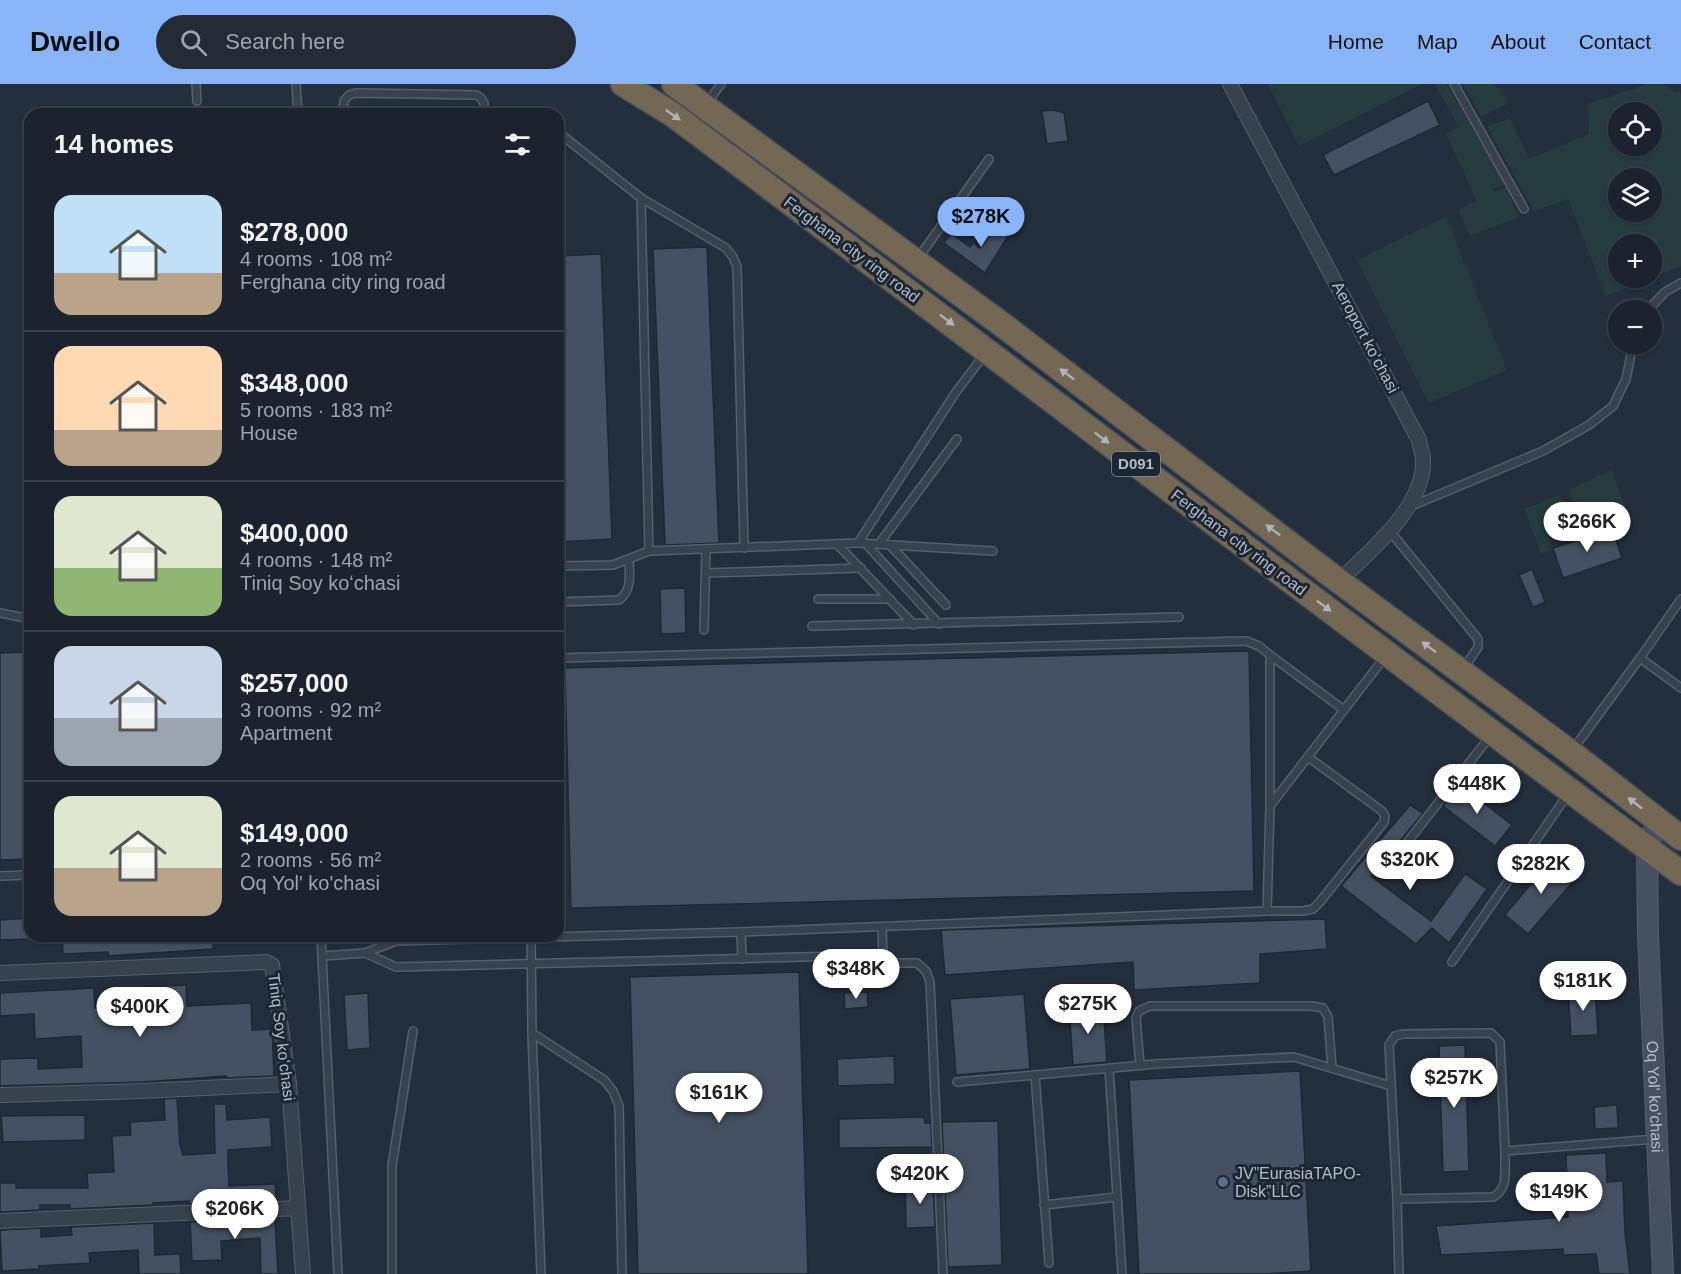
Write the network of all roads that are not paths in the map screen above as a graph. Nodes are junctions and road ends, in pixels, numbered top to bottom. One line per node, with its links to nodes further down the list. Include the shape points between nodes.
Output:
1 (196, 84): 8 (lane)
2 (296, 84): 10 (lane)
3 (623, 84): 20 (highway, Ferghana city ring road / D091, one-way to 20, via 672,114)
4 (674, 84): 9 (highway, Ferghana city ring road / D091)
5 (721, 84): 9 (lane)
6 (1230, 84): 23 (street, Aeroport koʻchasi, via 1419,440 1423,458 1421,479)
7 (1454, 84): 16 (lane)
8 (197, 101)
9 (705, 105): 17 (highway, Ferghana city ring road / D091)
10 (298, 108)
11 (343, 108): 12 (lane, via 344,100 356,93 476,95)
12 (484, 108)
13 (564, 137): 15 (lane)
14 (989, 159): 17 (lane)
15 (641, 198): 29 (lane, via 726,248 737,267); 31 (lane)
16 (1524, 209)
17 (916, 261): 37 (highway, Ferghana city ring road / D091, one-way to 17)
18 (1681, 283): 19 (lane)
19 (1657, 300)
20 (988, 351): 25 (lane, via 956,392); 50 (highway, Ferghana city ring road / D091, one-way to 50)
21 (1631, 354): 23 (lane, via 1626,379 1613,406 1589,425 1543,451)
22 (957, 439): 27 (lane)
23 (1409, 507): 24 (street, Aeroport koʻchasi)
24 (1389, 530): 37 (street, Aeroport koʻchasi); 54 (lane, via 1478,639 1478,647)
25 (862, 543): 26 (lane); 27 (lane); 46 (lane)
26 (837, 544): 29 (lane); 35 (lane)
27 (879, 544): 28 (lane)
28 (890, 545): 32 (lane); 42 (lane)
29 (744, 548): 30 (lane)
30 (706, 549): 31 (lane); 36 (lane)
31 (649, 551): 33 (lane)
32 (993, 551)
33 (628, 559): 34 (lane, via 613,565); 41 (lane, via 629,588 619,600)
34 (564, 566)
35 (861, 568): 36 (lane); 39 (lane)
36 (706, 573): 49 (lane)
37 (1339, 581): 54 (highway, Ferghana city ring road / D091, one-way to 37)
38 (818, 599): 39 (lane)
39 (890, 599): 47 (lane)
40 (1681, 599): 53 (lane)
41 (564, 602)
42 (946, 605)
43 (0, 613): 45 (lane)
44 (1179, 617): 46 (lane)
45 (24, 618)
46 (939, 624): 47 (lane)
47 (914, 625): 48 (lane)
48 (812, 626)
49 (704, 630)
50 (1387, 654): 56 (lane); 57 (highway, Ferghana city ring road / D091)
51 (1270, 655): 52 (lane, via 1246,641); 56 (lane); 61 (lane)
52 (564, 658)
53 (1640, 658): 55 (lane); 58 (lane)
54 (1461, 671): 58 (highway, Ferghana city ring road / D091)
55 (1681, 688)
56 (1344, 710): 59 (lane)
57 (1492, 733): 60 (highway, Ferghana city ring road / D091); 65 (lane)
58 (1570, 752): 62 (highway, Ferghana city ring road / D091, one-way to 58)
59 (1308, 757): 61 (lane); 69 (lane, via 1382,811 1384,822 1312,909)
60 (1569, 792): 64 (highway, Ferghana city ring road / D091); 80 (lane)
61 (1270, 806): 69 (lane)
62 (1658, 822): 63 (highway, Ferghana city ring road / D091); 64 (street)
63 (1681, 838)
64 (1647, 848): 66 (highway, Ferghana city ring road / D091); 93 (street, Oq Yol' ko'chasi)
65 (1388, 867)
66 (1681, 873)
67 (24, 874): 68 (lane)
68 (0, 876)
69 (1268, 911): 70 (lane)
70 (882, 927): 71 (lane); 77 (lane)
71 (741, 933): 72 (lane); 79 (lane)
72 (564, 936)
73 (321, 942): 78 (lane)
74 (393, 942): 76 (lane)
75 (531, 942): 81 (lane)
76 (364, 953): 78 (lane); 81 (lane, via 396,968)
77 (882, 955): 79 (lane); 106 (lane, via 885,963 917,963 930,982)
78 (322, 956): 102 (lane)
79 (742, 959): 81 (lane)
80 (1452, 962)
81 (531, 964): 84 (lane)
82 (0, 973): 90 (street, Tiniq Soy koʻchasi, via 272,965)
83 (413, 1031): 103 (lane, via 392,1166)
84 (532, 1033): 104 (lane); 105 (lane, via 614,1091 619,1106)
85 (1140, 1065): 86 (lane); 87 (lane, via 1294,1057); 87 (lane, via 1136,1018 1139,1011 1150,1006 1311,1006 1323,1008 1328,1017)
86 (1108, 1068): 88 (lane); 95 (lane)
87 (1332, 1068): 91 (lane)
88 (1035, 1075): 89 (lane); 97 (lane)
89 (957, 1082)
90 (289, 1084): 92 (street); 98 (street, Tiniq Soy koʻchasi)
91 (1391, 1086): 94 (lane, via 1389,1045 1395,1036 1491,1033 1500,1042); 96 (lane)
92 (0, 1095)
93 (1656, 1138): 94 (lane); 109 (street, Oq Yol' ko'chasi)
94 (1505, 1151): 96 (lane, via 1504,1187 1493,1197)
95 (1117, 1197): 97 (lane); 107 (lane)
96 (1397, 1199): 108 (lane)
97 (1044, 1205): 100 (lane)
98 (298, 1208): 99 (street); 101 (street, Tiniq Soy koʻchasi)
99 (0, 1221)
100 (1049, 1263)
101 (303, 1274)
102 (338, 1274)
103 (392, 1274)
104 (541, 1274)
105 (622, 1274)
106 (943, 1274)
107 (1122, 1274)
108 (1400, 1274)
109 (1663, 1274)

